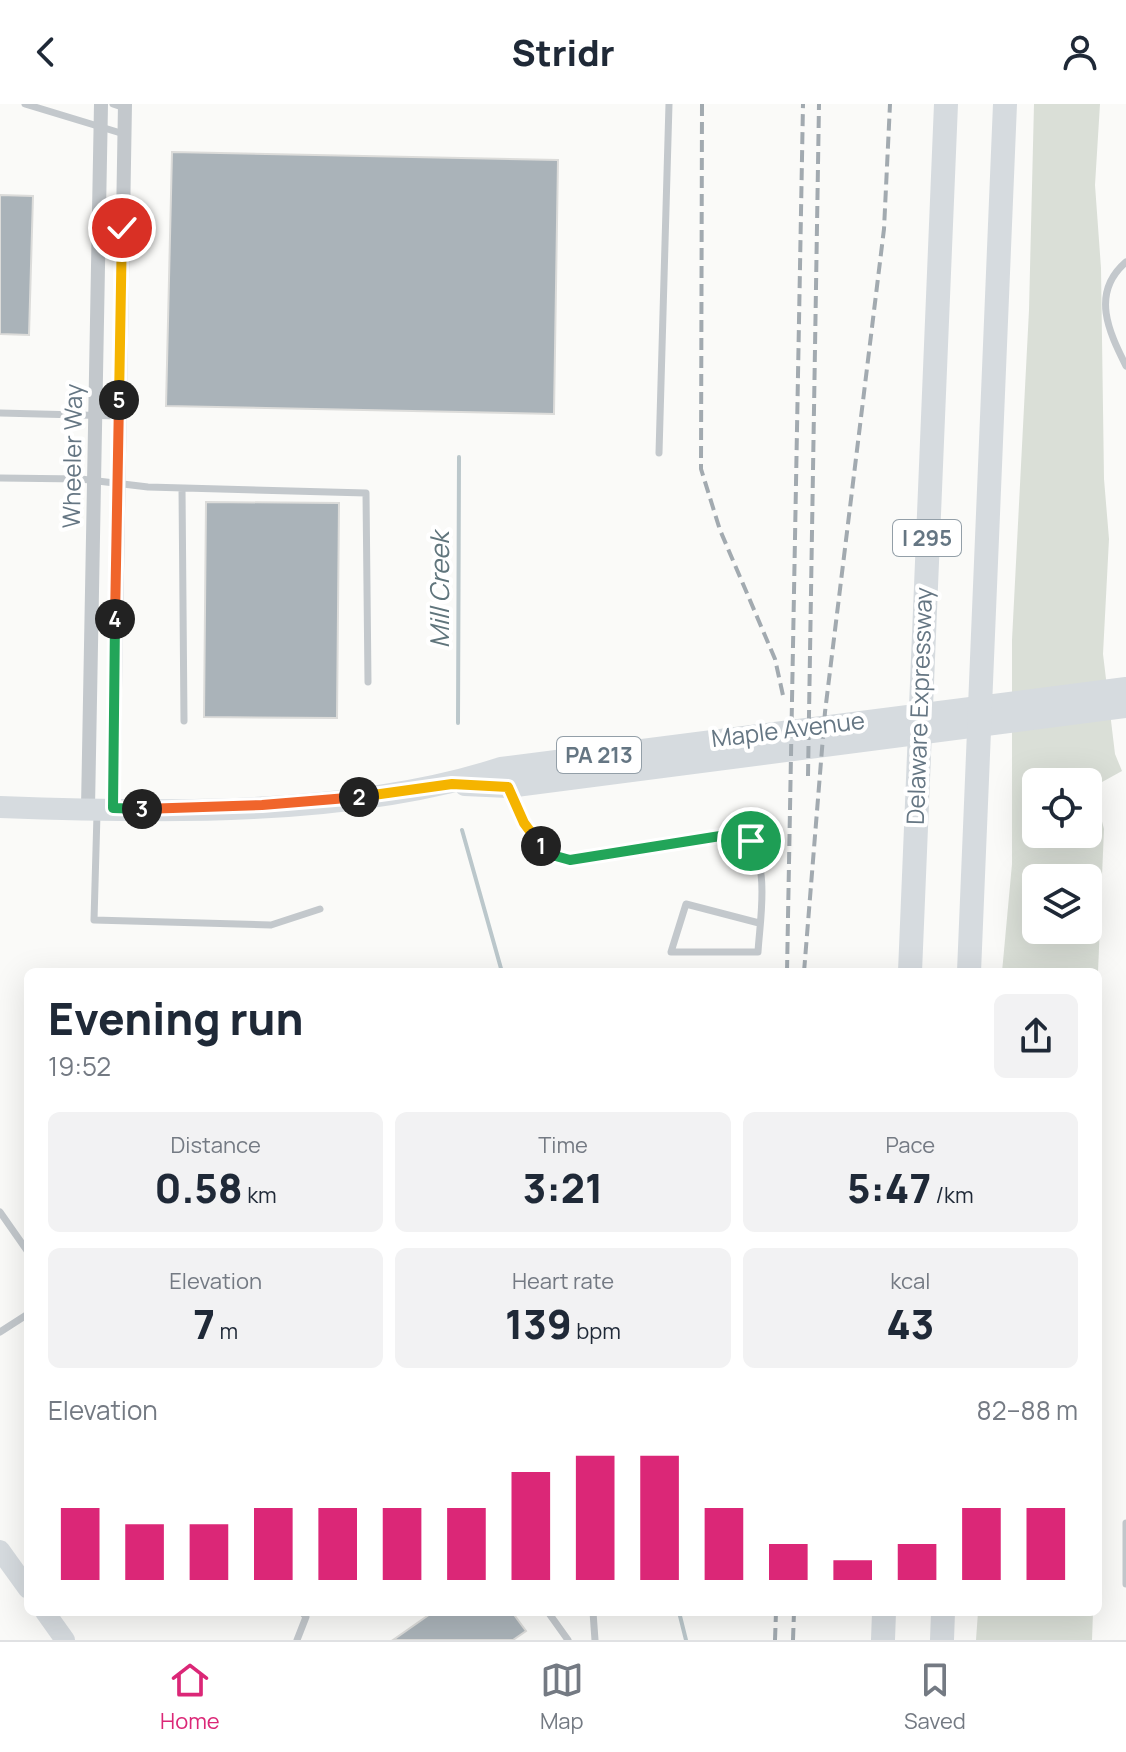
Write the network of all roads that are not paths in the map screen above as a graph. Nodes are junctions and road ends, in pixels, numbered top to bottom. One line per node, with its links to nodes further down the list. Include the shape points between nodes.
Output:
1 (25, 104): 7 (lane)
2 (101, 104): 7 (street, Wheeler Way)
3 (669, 104): 14 (lane)
4 (946, 104): 31 (highway, Delaware Expressway / I 295)
5 (1005, 104): 32 (highway, I 295)
6 (121, 105): 8 (street, Wheeler Way)
7 (101, 127): 8 (lane); 12 (street, Wheeler Way)
8 (124, 134): 13 (street, Wheeler Way)
9 (1126, 262): 10 (lane, via 1110,284 1104,305 1105,322)
10 (1126, 366)
11 (0, 413): 12 (lane)
12 (96, 415): 13 (lane); 16 (street, Wheeler Way)
13 (119, 416): 17 (street, Wheeler Way)
14 (659, 453)
15 (0, 478): 16 (lane)
16 (94, 483): 17 (lane); 28 (street, Wheeler Way)
17 (118, 485): 18 (lane); 28 (street, Wheeler Way)
18 (182, 488): 19 (lane, via 366,493); 23 (lane)
19 (368, 682)
20 (1126, 688): 22 (main road, Maple Avenue / PA 213)
21 (1126, 707): 22 (main road, Maple Avenue / PA 213)
22 (1017, 712): 24 (main road, Maple Avenue / PA 213)
23 (184, 721)
24 (747, 745): 25 (main road, Maple Avenue / PA 213, via 501,768); 26 (main road, Maple Avenue / PA 213)
25 (452, 784): 26 (main road, Maple Avenue / PA 213); 28 (main road, Maple Avenue / PA 213, via 262,805)
26 (508, 787): 30 (lane, via 534,840 552,855 570,860 739,833 751,841 759,858)
27 (0, 807): 28 (main road, Maple Avenue / PA 213)
28 (99, 808): 29 (lane, via 94,920 271,925)
29 (320, 909)
30 (759, 923): 30 (lane, via 758,952 671,952 686,904)
31 (910, 968)
32 (969, 968)
33 (0, 1212): 34 (lane)
34 (24, 1246)
35 (24, 1317): 36 (lane)
36 (0, 1332)
37 (1126, 1523): 38 (lane)
38 (1126, 1543): 41 (lane)
39 (0, 1550): 40 (main road)
40 (24, 1583)
41 (1126, 1584)
42 (48, 1616): 49 (main road)
43 (305, 1616): 50 (lane)
44 (550, 1616): 48 (lane)
45 (593, 1616): 51 (lane)
46 (884, 1616): 52 (highway)
47 (943, 1616): 53 (highway)
48 (563, 1638)
49 (65, 1640)
50 (297, 1640)
51 (595, 1640)
52 (883, 1640)
53 (942, 1640)

